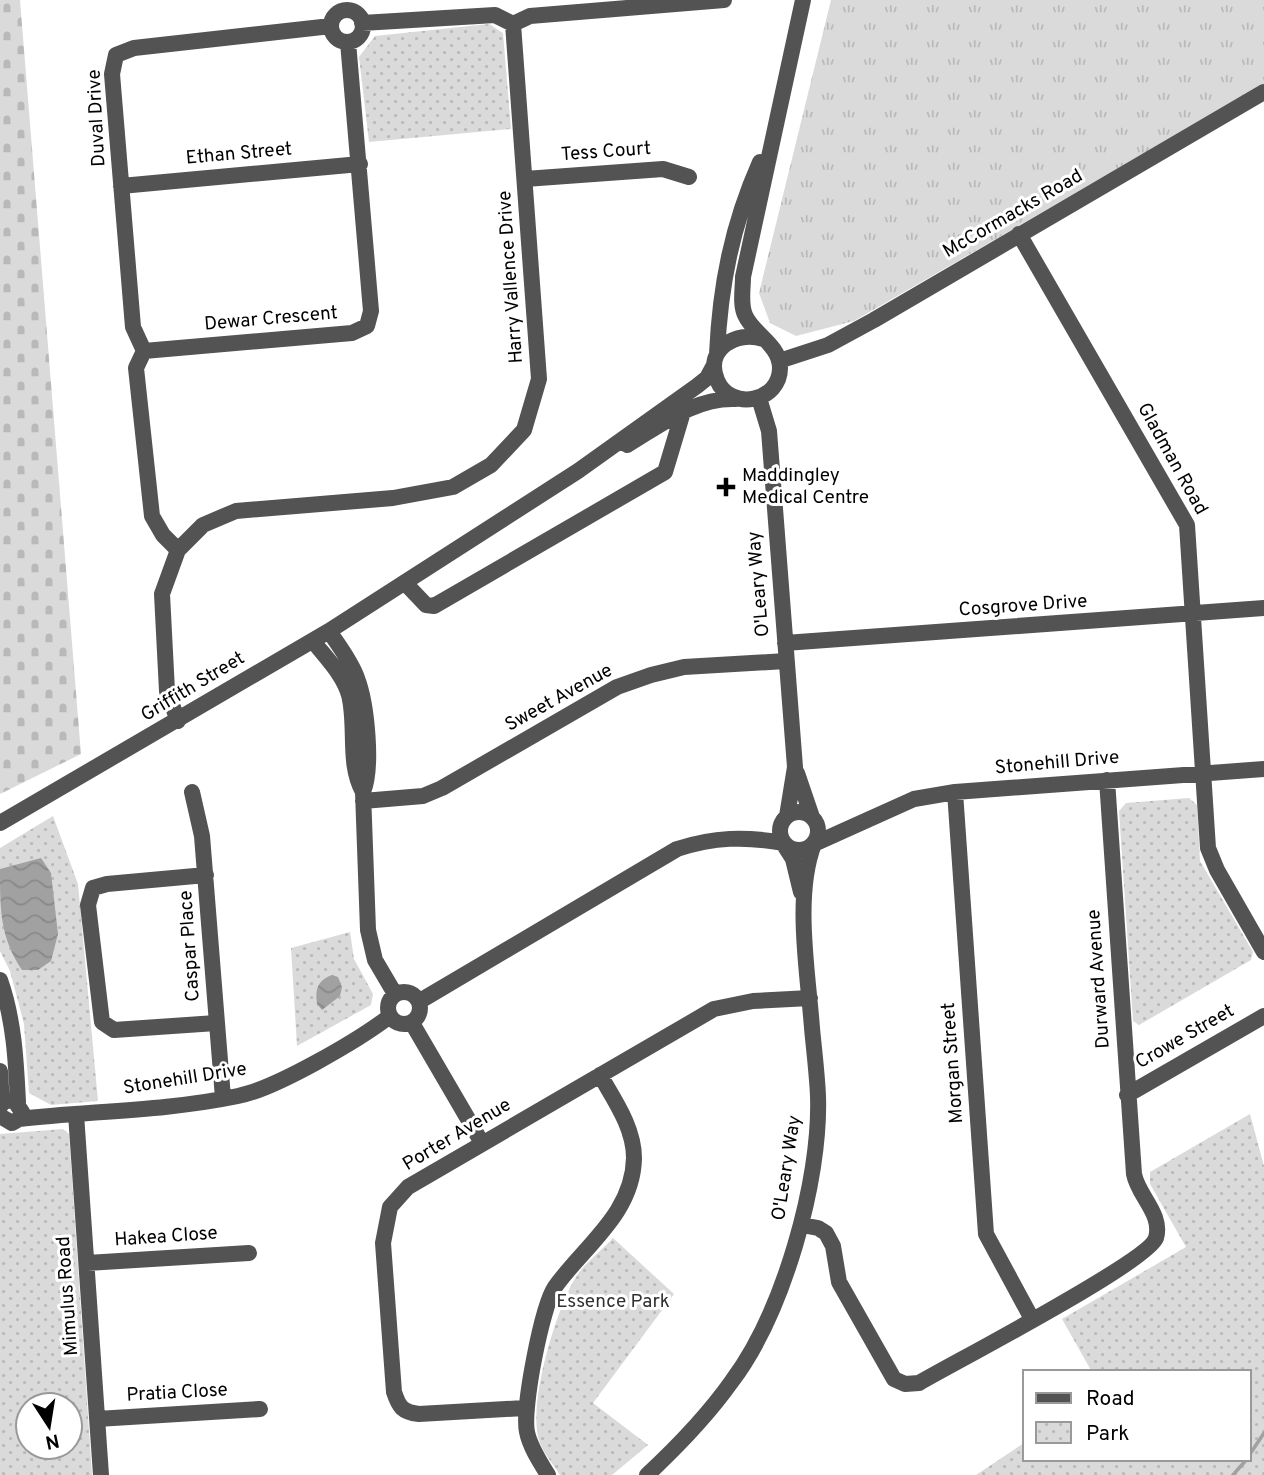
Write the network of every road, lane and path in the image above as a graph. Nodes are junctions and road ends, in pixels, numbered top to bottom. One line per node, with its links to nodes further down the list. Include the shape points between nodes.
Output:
1 (724, 0): 5 (street, via 530,16)
2 (803, 0): 9 (street)
3 (344, 5): 4 (street); 6 (street)
4 (362, 23): 5 (street, via 495,15); 7 (street, via 359,35)
5 (513, 24): 12 (street, Harry Vallence Drive)
6 (331, 26): 7 (street, via 335,36); 13 (street, Duval Drive, via 134,48 116,55 112,74)
7 (348, 42): 10 (street, Dewar Crescent)
8 (1264, 92): 14 (street, McCormacks Road)
9 (774, 131): 15 (street, via 743,277 745,314); 17 (street, via 742,202 729,251)
10 (360, 164): 13 (street, Ethan Street); 16 (street, Dewar Crescent, via 371,311 367,326 352,333)
11 (689, 177): 12 (street, Tess Court, via 663,169)
12 (525, 179): 23 (street, Harry Vallence Drive, via 539,379 524,430 491,465 453,487 393,498 236,512 203,525)
13 (121, 186): 16 (street, Duval Drive, via 134,327)
14 (1019, 234): 18 (street, McCormacks Road, via 828,345); 26 (street, Gladman Road, via 1187,525)
15 (763, 339): 17 (street, via 753,335 732,339); 18 (street)
16 (144, 351): 23 (street, via 136,368 152,516)
17 (716, 360): 20 (street, via 720,386); 22 (street, Griffith Street, via 707,378)
18 (779, 361): 19 (street, via 775,385)
19 (759, 398): 20 (street); 29 (street, O'Leary Way, via 769,431)
20 (737, 399): 21 (street, Griffith Street, via 717,398)
21 (683, 412): 22 (street, Griffith Street); 24 (street, via 665,472 434,606 426,605)
22 (578, 471): 24 (street, Griffith Street)
23 (178, 550): 31 (street, Harry Vallence Drive, via 162,594)
24 (405, 583): 27 (street, Griffith Street)
25 (1264, 608): 26 (street, Cosgrove Drive)
26 (1193, 616): 29 (street, Cosgrove Drive); 36 (street, Gladman Road)
27 (330, 631): 28 (street, Griffith Street); 40 (street, via 358,680 363,702 369,778)
28 (313, 641): 32 (street, Griffith Street); 40 (street, via 342,677 348,693 356,779)
29 (785, 643): 30 (street, O'Leary Way)
30 (786, 661): 34 (street, O'Leary Way); 40 (street, Sweet Avenue, via 684,667 651,675 617,688 442,789 423,796)
31 (166, 665): 32 (street, Harry Vallence Drive, via 174,690); 33 (street, Harry Vallence Drive, via 167,691)
32 (192, 712): 33 (street, Griffith Street)
33 (178, 720): 43 (street, Griffith Street)
34 (795, 767): 41 (street); 42 (street)
35 (1264, 769): 36 (street, Stonehill Drive)
36 (1202, 773): 37 (street, Stonehill Drive); 50 (street, Gladman Road, via 1212,859)
37 (1108, 780): 39 (street, Stonehill Drive); 61 (street, Durward Avenue)
38 (192, 792): 48 (street, Caspar Place)
39 (956, 792): 44 (street, Stonehill Drive, via 914,799); 69 (street, Morgan Street, via 986,1234)
40 (363, 797): 52 (street, via 368,929 375,960)
41 (785, 818): 42 (street, via 797,812); 45 (street); 46 (street, via 779,831)
42 (813, 818): 44 (street); 47 (street, via 818,829)
43 (0, 823)
44 (859, 824): 47 (street, Stonehill Drive)
45 (735, 837): 46 (street); 54 (street, via 707,839 677,849)
46 (784, 844): 47 (street, via 796,850); 49 (street, via 793,859)
47 (814, 844): 49 (street)
48 (206, 875): 57 (street, Caspar Place); 57 (street, via 107,884 93,888 88,905 102,1022 114,1030)
49 (804, 904): 53 (street, O'Leary Way)
50 (1264, 952)
51 (0, 980): 63 (street, via 16,1048)
52 (395, 995): 54 (street, via 411,993); 55 (street, via 389,1002)
53 (810, 998): 60 (street, Porter Avenue, via 753,1001 714,1009); 66 (street, O'Leary Way, via 818,1099)
54 (420, 1001): 58 (street, via 420,1013)
55 (390, 1016): 58 (street, via 400,1024); 62 (street, Stonehill Drive, via 277,1082)
56 (1264, 1016): 61 (street, Crowe Street)
57 (216, 1023): 62 (street, Caspar Place)
58 (412, 1023): 65 (street)
59 (0, 1071): 63 (street)
60 (600, 1075): 65 (street, Porter Avenue); 70 (street, via 629,1131 632,1175 611,1222 552,1291)
61 (1127, 1095): 69 (street, Durward Avenue, via 1134,1174 1155,1220 1155,1241 1139,1256)
62 (223, 1098): 64 (street, Stonehill Drive)
63 (8, 1112): 64 (street, Stonehill Drive)
64 (76, 1114): 68 (street, Mimulus Road)
65 (482, 1143): 70 (street, Porter Avenue, via 408,1187 390,1208 383,1243 394,1392 405,1412 419,1414)
66 (802, 1225): 69 (street, via 827,1233 839,1282 894,1379 905,1384 919,1383); 73 (street, O'Leary Way, via 770,1316 733,1381)
67 (249, 1253): 68 (street, Hakea Close)
68 (87, 1263): 72 (street, Mimulus Road)
69 (1032, 1320)
70 (524, 1408): 75 (street, via 527,1433)
71 (260, 1409): 72 (street, Pratia Close)
72 (97, 1419): 74 (street, Mimulus Road)
73 (658, 1472)
74 (100, 1475)
75 (548, 1475)

